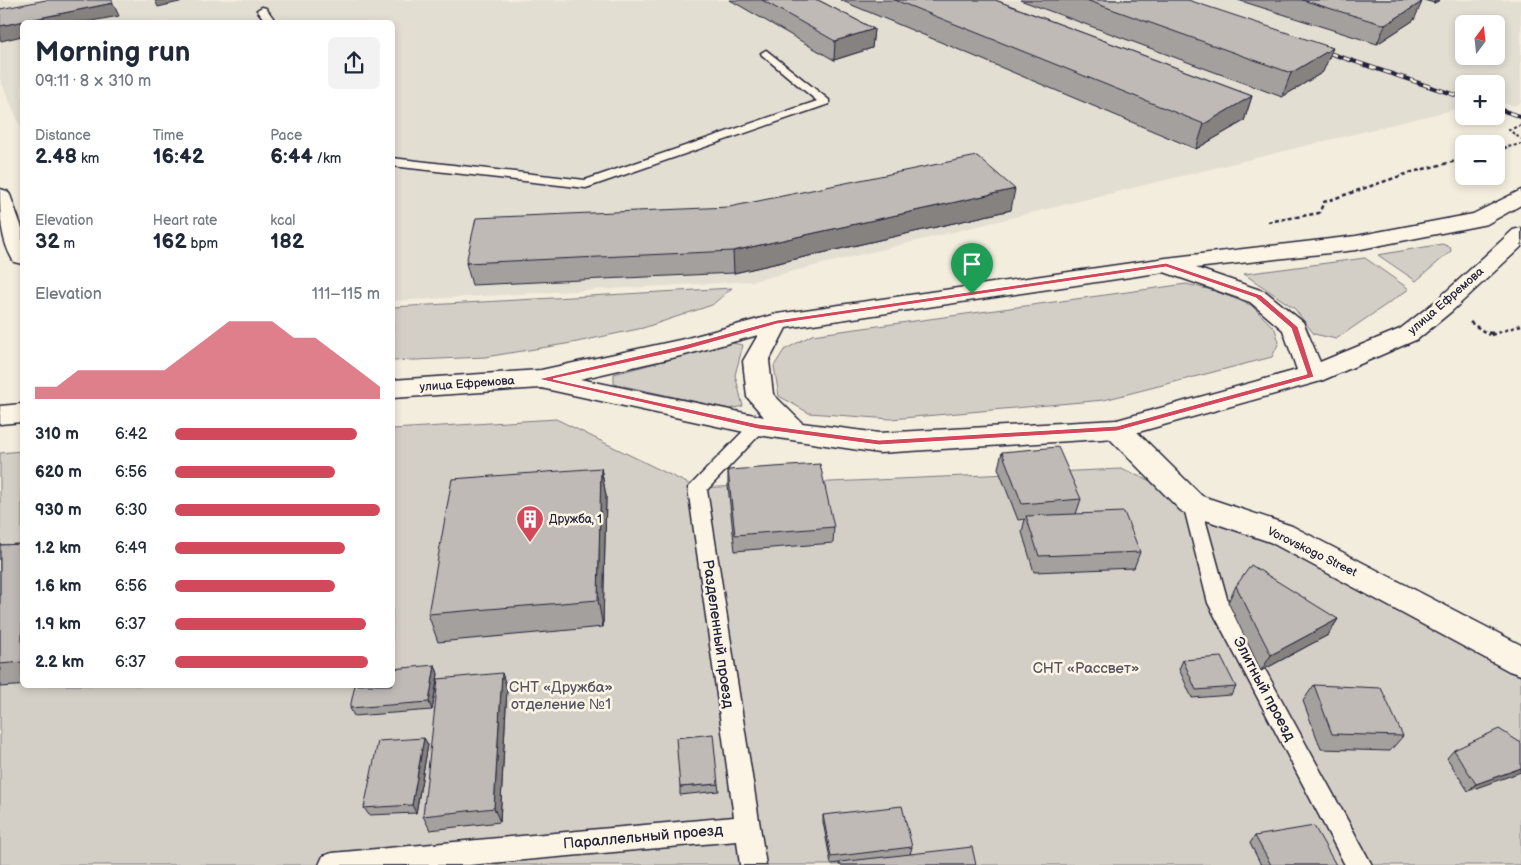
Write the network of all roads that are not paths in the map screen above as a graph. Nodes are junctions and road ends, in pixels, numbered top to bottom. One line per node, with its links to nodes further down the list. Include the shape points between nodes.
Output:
1 (262, 10): 2 (lane)
2 (270, 20)
3 (766, 53): 4 (lane, via 825,102 586,184)
4 (395, 162)
5 (1521, 196): 9 (main road, улица Ефремова, via 1479,220 1356,243)
6 (1, 201): 8 (main road)
7 (1521, 235): 11 (main road, улица Ефремова, via 1409,334)
8 (20, 252)
9 (1166, 265): 10 (main road, улица Ефремова); 11 (main road, via 1258,297 1294,327)
10 (777, 322): 12 (main road, улица Ефремова, via 685,347); 18 (main road, via 756,361 760,397)
11 (1312, 375): 17 (main road, улица Ефремова)
12 (541, 379): 13 (main road, улица Ефремова); 16 (main road, улица Ефремова)
13 (395, 389)
14 (20, 413): 15 (main road)
15 (0, 415)
16 (758, 426): 18 (main road, улица Ефремова); 21 (lane, Разделенный проезд, via 697,488)
17 (1117, 429): 18 (main road, улица Ефремова, via 879,442); 19 (main road, Vorovskogo Street)
18 (793, 430)
19 (1192, 504): 20 (main road, Vorovskogo Street, via 1281,534); 24 (lane, Элитный проезд, via 1218,603)
20 (1521, 661)
21 (746, 828): 22 (lane, Параллельный проезд); 23 (lane, Разделенный проезд)
22 (332, 865)
23 (753, 865)
24 (1359, 865)

